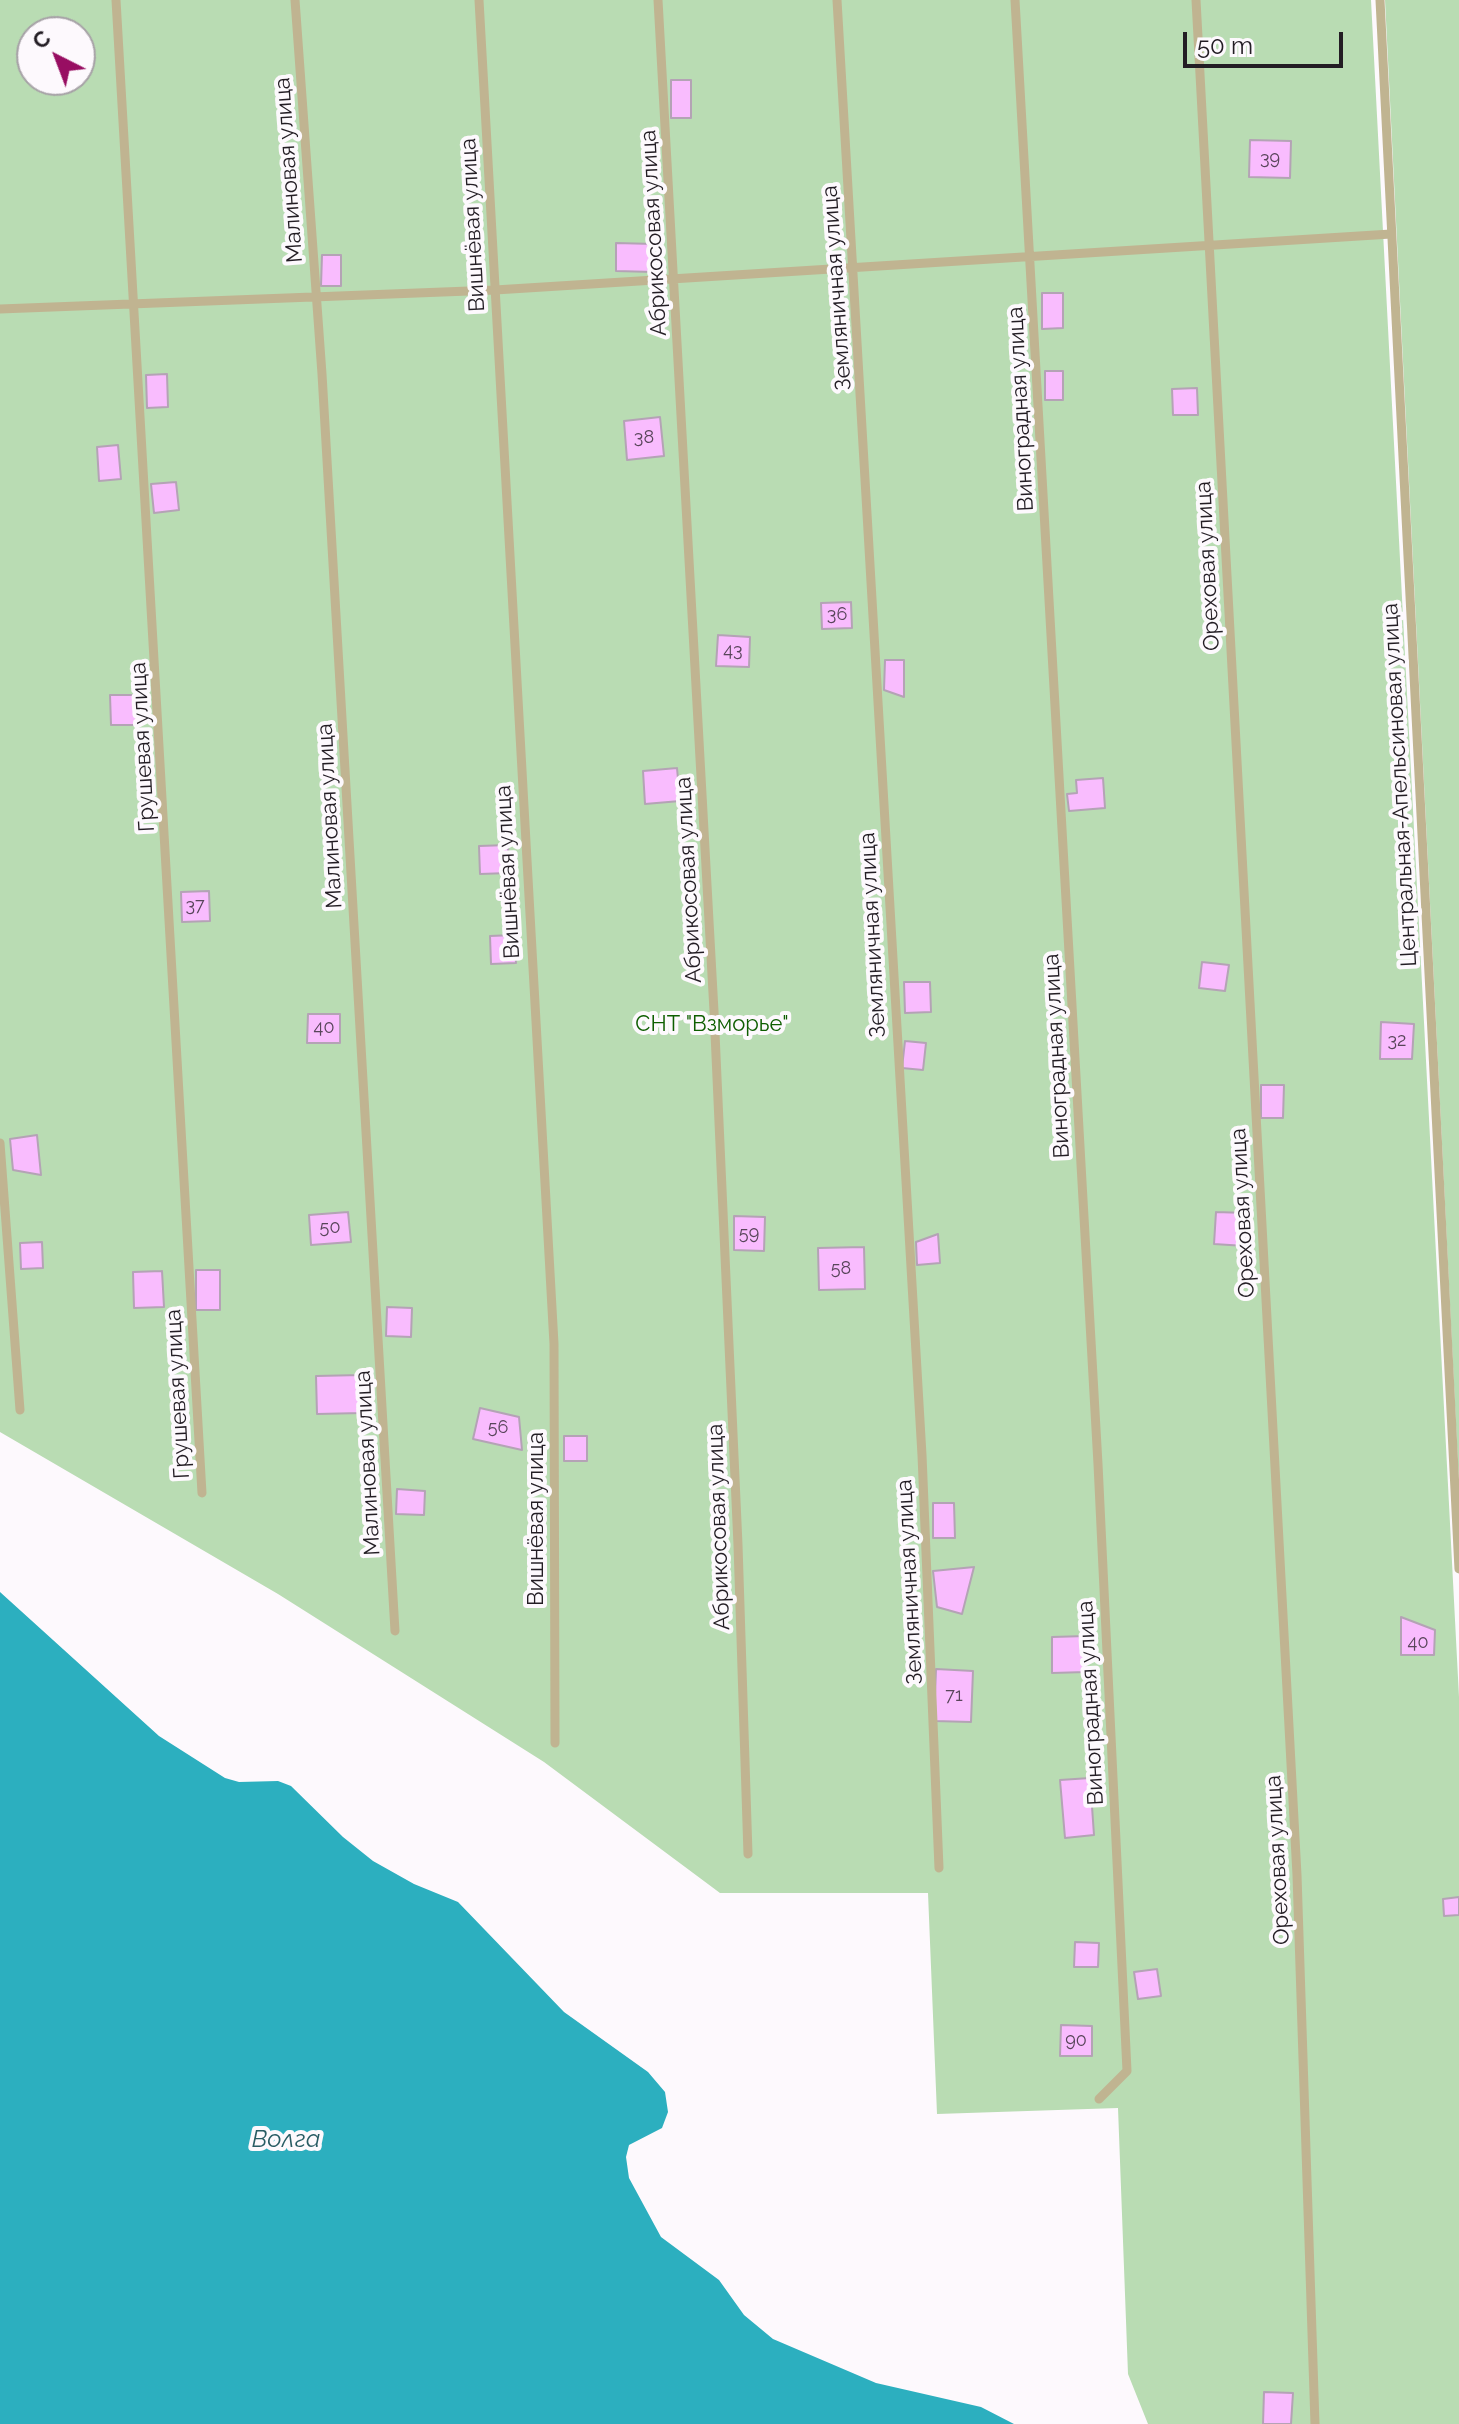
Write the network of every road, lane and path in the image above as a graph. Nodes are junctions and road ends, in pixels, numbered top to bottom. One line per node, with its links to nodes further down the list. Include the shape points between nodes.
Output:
1 (116, 0): 16 (lane, Грушевая улица)
2 (295, 0): 15 (lane, Малиновая улица)
3 (479, 0): 14 (lane, Вишнёвая улица)
4 (658, 0): 13 (lane, Абрикосовая улица)
5 (837, 0): 12 (lane, Земляничная улица)
6 (1015, 0): 11 (lane, Виноградная улица)
7 (1196, 0): 10 (lane, Ореховая улица)
8 (1380, 0): 9 (lane, Центральная-Апельсиновая улица)
9 (1391, 234): 10 (lane); 21 (lane, Центральная-Апельсиновая улица)
10 (1209, 244): 11 (lane); 27 (lane, Ореховая улица, via 1297,1875)
11 (1030, 257): 12 (lane); 26 (lane, Виноградная улица, via 1127,2071)
12 (853, 265): 13 (lane); 25 (lane, Земляничная улица, via 922,1455)
13 (674, 278): 14 (lane); 24 (lane, Абрикосовая улица, via 714,1011)
14 (495, 290): 15 (lane); 23 (lane, Вишнёвая улица, via 554,1344)
15 (316, 296): 16 (lane); 22 (lane, Малиновая улица)
16 (135, 304): 17 (lane); 20 (lane, Грушевая улица)
17 (0, 309)
18 (0, 1143): 19 (lane)
19 (20, 1410)
20 (202, 1493)
21 (1459, 1569)
22 (395, 1631)
23 (555, 1743)
24 (748, 1854)
25 (939, 1868)
26 (1099, 2099)
27 (1315, 2424)

